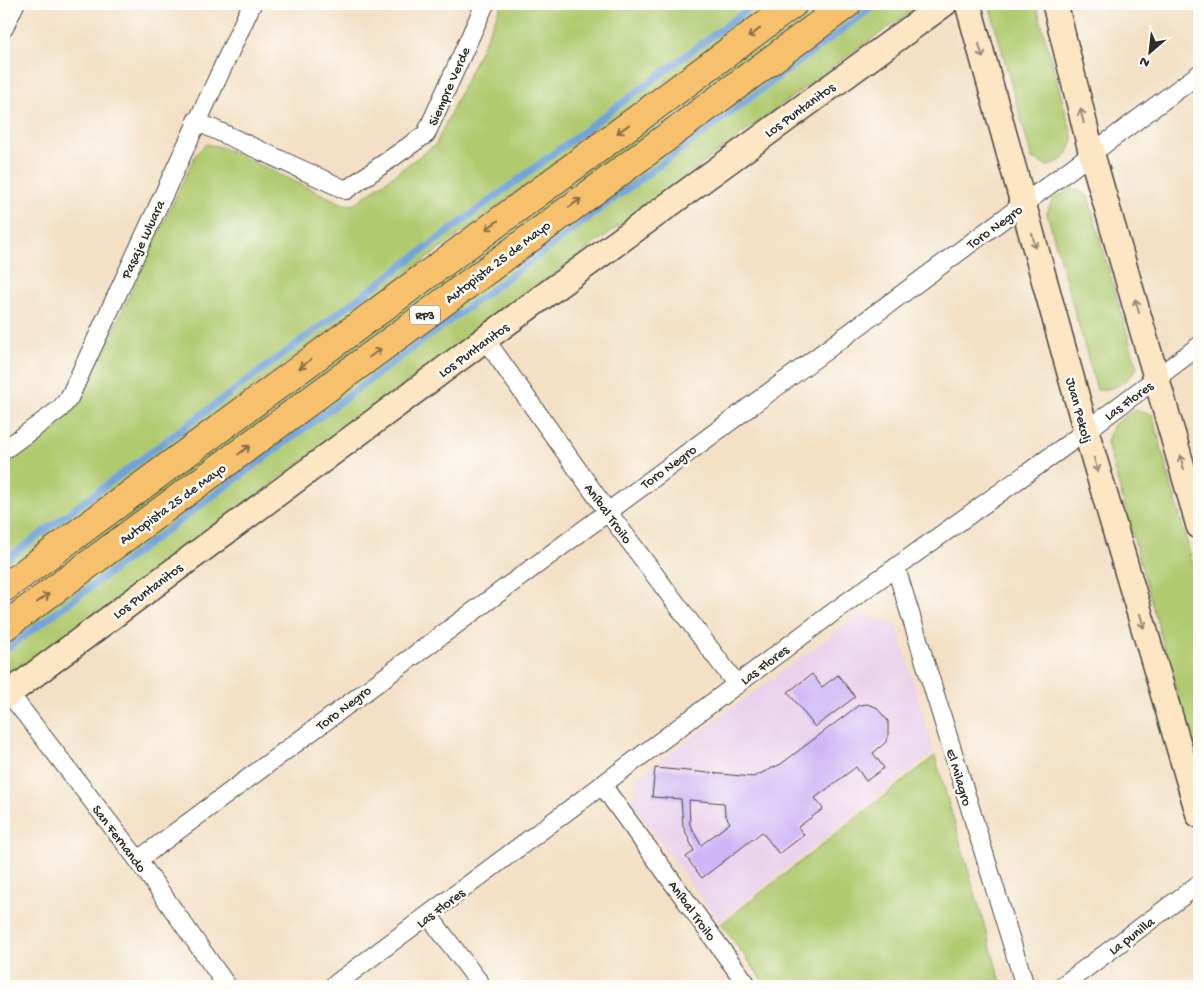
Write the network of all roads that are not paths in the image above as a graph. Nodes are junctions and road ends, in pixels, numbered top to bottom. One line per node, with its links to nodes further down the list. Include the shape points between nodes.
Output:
1 (15, 4): 9 (street)
2 (252, 4): 11 (street, Pasaje Luluara)
3 (485, 4): 11 (street, Siempre Verde, via 426,134 346,190)
4 (793, 4): 22 (main road, RP3, one-way to 22)
5 (847, 4): 23 (main road, Autopista 25 de Mayo / RP3, one-way to 5)
6 (944, 4): 14 (street, Los Puntanitos)
7 (968, 4): 13 (street, Juan Pekolj, one-way to 13)
8 (1055, 4): 12 (street, one-way to 8)
9 (4, 28)
10 (1199, 74): 12 (street, Toro Negro)
11 (196, 122): 18 (street, Pasaje Luluara, via 69,398 60,409)
12 (1092, 155): 13 (street, Toro Negro); 16 (street, one-way to 12)
13 (1024, 204): 17 (street, Juan Pekolj, one-way to 17); 19 (street, Toro Negro)
14 (485, 339): 19 (street, Aníbal Troilo); 25 (street, Los Puntanitos)
15 (1199, 346): 16 (street, Las Flores)
16 (1158, 378): 17 (street, Las Flores); 20 (street, one-way to 16)
17 (1086, 431): 21 (street, Las Flores); 27 (street, Juan Pekolj, one-way to 27)
18 (4, 450)
19 (607, 511): 24 (street, Aníbal Troilo); 28 (street, Toro Negro)
20 (1199, 526)
21 (896, 568): 24 (street, Las Flores); 35 (street, El Milagro)
22 (4, 588)
23 (4, 627)
24 (737, 685): 26 (street, Las Flores)
25 (6, 695): 28 (street, San Fernando)
26 (602, 785): 30 (street, Las Flores); 34 (street, Aníbal Troilo)
27 (1199, 815)
28 (138, 860): 31 (street, San Fernando)
29 (1199, 884): 36 (street, La punilla)
30 (429, 916): 32 (street, Las Flores); 33 (street)
31 (227, 986)
32 (333, 986)
33 (482, 986)
34 (748, 986)
35 (1025, 986)
36 (1062, 986)

